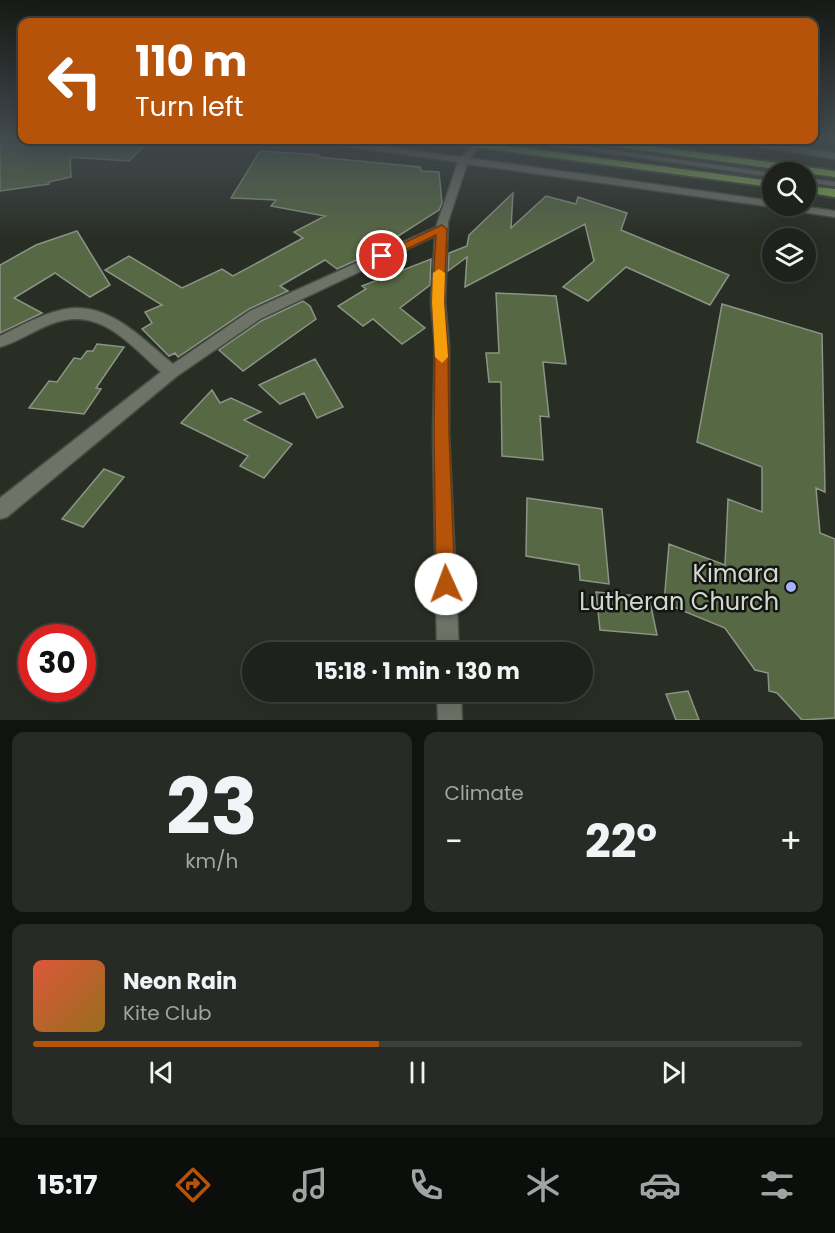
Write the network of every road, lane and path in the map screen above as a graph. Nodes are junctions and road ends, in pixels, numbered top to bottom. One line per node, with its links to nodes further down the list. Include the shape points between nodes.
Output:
1 (460, 173): 12 (street)
2 (557, 173): 9 (street)
3 (688, 173): 5 (highway)
4 (816, 181): 6 (lane)
5 (762, 183)
6 (835, 184)
7 (816, 190): 8 (highway)
8 (835, 193)
9 (762, 203)
10 (816, 211): 11 (street)
11 (835, 214)
12 (442, 229): 14 (street, via 255,315); 16 (street, via 438,302)
13 (0, 342): 14 (street, via 57,317 84,313 110,321)
14 (172, 372): 15 (street)
15 (0, 510)
16 (448, 642)
17 (449, 702): 18 (street)
18 (450, 720)

